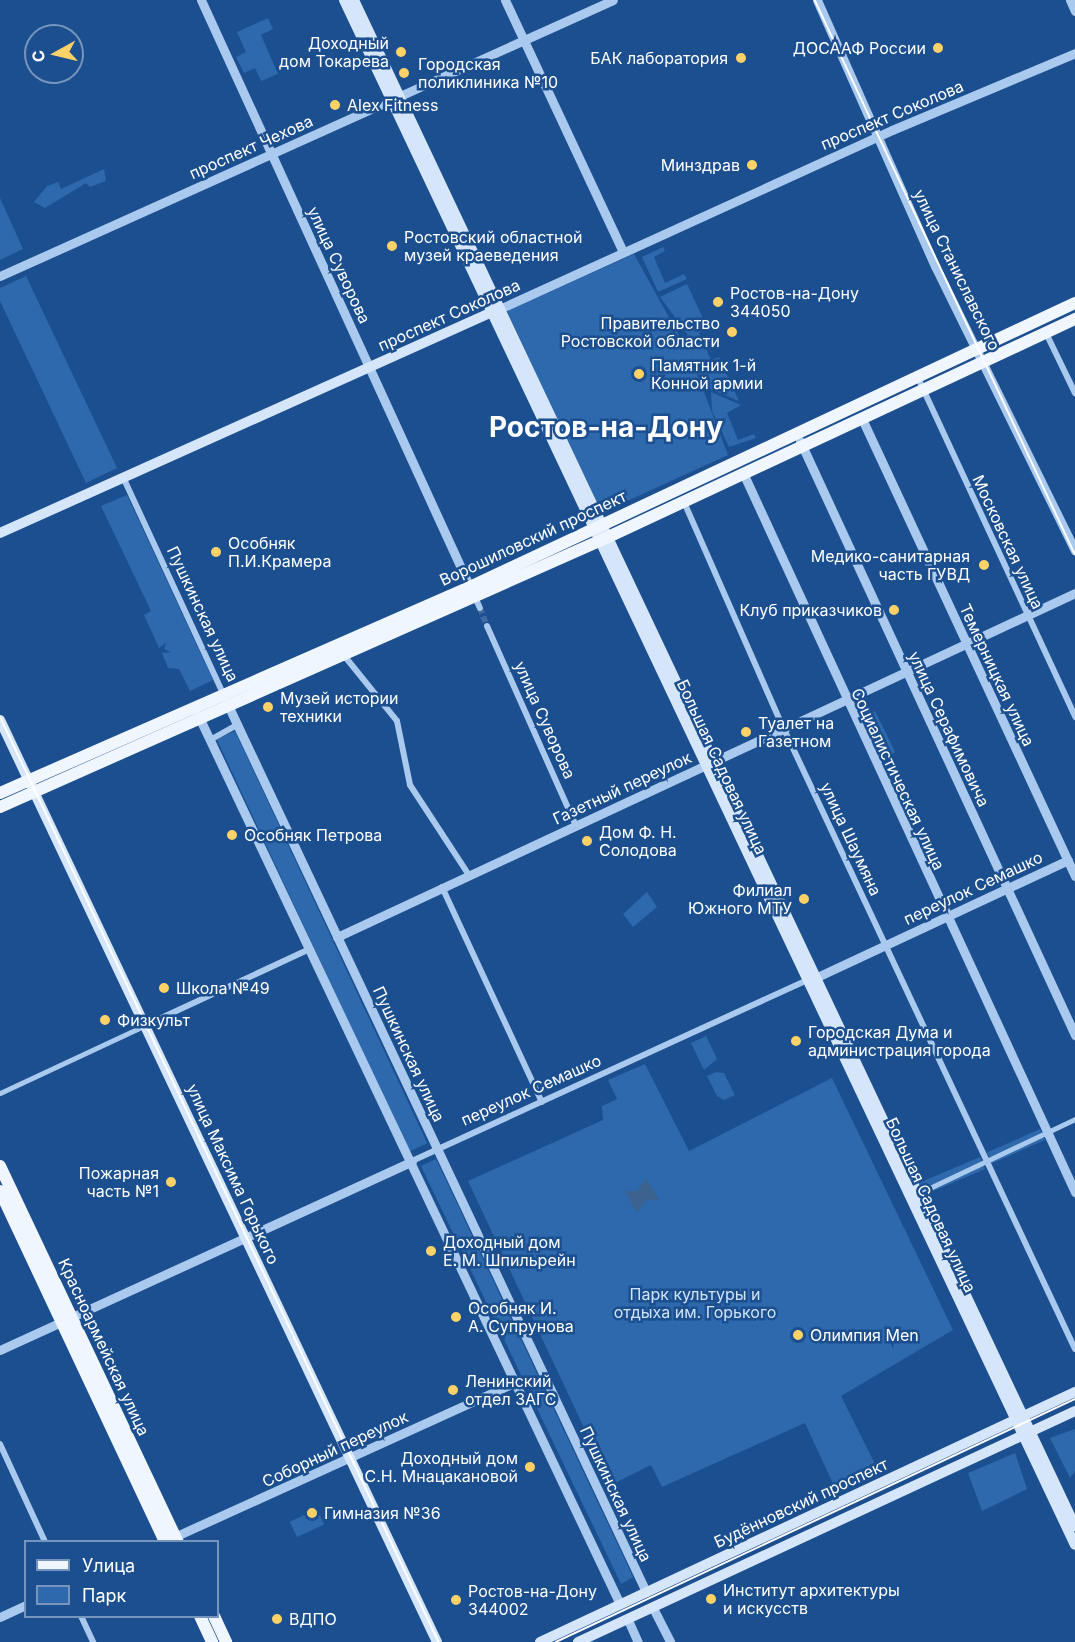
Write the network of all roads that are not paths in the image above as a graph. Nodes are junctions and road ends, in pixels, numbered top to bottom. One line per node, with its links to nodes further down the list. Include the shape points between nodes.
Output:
1 (201, 0): 13 (street, улица Суворова)
2 (344, 0): 11 (main road, Большая Садовая улица)
3 (354, 0): 11 (main road, Большая Садовая улица)
4 (505, 0): 9 (street)
5 (613, 0): 9 (street, проспект Чехова)
6 (817, 0): 12 (street, улица Станиславского)
7 (1070, 0): 8 (street)
8 (1075, 11)
9 (524, 40): 11 (street, проспект Чехова); 14 (street)
10 (1075, 53): 12 (street, проспект Соколова)
11 (395, 98): 13 (street, проспект Чехова); 17 (main road, Большая Садовая улица)
12 (878, 136): 14 (street, проспект Соколова); 20 (street, улица Станиславского)
13 (272, 154): 15 (street, проспект Чехова); 22 (street, улица Суворова)
14 (623, 252): 17 (street, проспект Соколова)
15 (0, 276)
16 (1075, 303): 20 (main road, Ворошиловский проспект)
17 (494, 312): 22 (main road, проспект Соколова); 33 (main road, Большая Садовая улица)
18 (1075, 319): 19 (main road, Ворошиловский проспект)
19 (1046, 333): 21 (main road, Ворошиловский проспект); 25 (street)
20 (975, 351): 21 (street, улица Станиславского); 23 (main road, Ворошиловский проспект)
21 (984, 362): 24 (main road, Ворошиловский проспект); 34 (street, улица Станиславского)
22 (370, 368): 30 (main road, проспект Соколова); 36 (street, улица Суворова)
23 (918, 378): 24 (street, Московская улица); 27 (main road, Ворошиловский проспект)
24 (923, 392): 26 (main road, Ворошиловский проспект); 37 (street, Московская улица)
25 (1075, 393)
26 (863, 421): 28 (main road, Ворошиловский проспект); 39 (street, Темерницкая улица)
27 (798, 436): 28 (street, улица Серафимовича); 33 (main road, Ворошиловский проспект)
28 (803, 448): 29 (main road, Ворошиловский проспект); 41 (street, улица Серафимовича)
29 (744, 475): 31 (main road, Ворошиловский проспект); 43 (street, Социалистическая улица)
30 (123, 477): 32 (main road, проспект Соколова); 42 (street, Пушкинская улица)
31 (684, 502): 33 (main road, Ворошиловский проспект); 48 (street, улица Шаумяна)
32 (0, 532)
33 (599, 534): 36 (main road, Ворошиловский проспект); 50 (main road, Большая Садовая улица)
34 (1075, 550)
35 (1075, 593): 37 (street, Газетный переулок)
36 (475, 597): 40 (main road, Ворошиловский проспект); 42 (main road, Ворошиловский проспект)
37 (1028, 616): 39 (street, Газетный переулок); 45 (street, Московская улица)
38 (488, 626): 54 (street, улица Суворова)
39 (966, 646): 41 (street, Газетный переулок); 55 (street, Темерницкая улица)
40 (341, 652): 42 (main road, Ворошиловский проспект); 56 (street, via 397,721 412,790)
41 (906, 673): 43 (street, Газетный переулок); 59 (street, улица Серафимовича)
42 (225, 698): 44 (main road, Ворошиловский проспект); 47 (street, Пушкинская улица)
43 (846, 700): 48 (street, Газетный переулок); 60 (street, Социалистическая улица)
44 (196, 710): 49 (street); 51 (main road, Ворошиловский проспект)
45 (1075, 717)
46 (0, 720): 51 (main road, улица Максима Горького)
47 (237, 726): 49 (street); 61 (street, Пушкинская улица)
48 (783, 727): 50 (street, Газетный переулок); 62 (street, улица Шаумяна)
49 (210, 740): 63 (street)
50 (709, 764): 54 (street, Газетный переулок); 64 (main road, Большая Садовая улица)
51 (32, 785): 52 (main road, Ворошиловский проспект); 53 (main road, Ворошиловский проспект); 65 (main road, улица Максима Горького)
52 (0, 793)
53 (0, 807)
54 (576, 826): 56 (street, Газетный переулок)
55 (1072, 859): 57 (street, Темерницкая улица); 59 (street, переулок Семашко)
56 (470, 874): 58 (street, Газетный переулок)
57 (1075, 876)
58 (442, 887): 61 (street, Газетный переулок); 68 (street)
59 (1007, 889): 60 (street, переулок Семашко); 66 (street, улица Серафимовича)
60 (946, 918): 62 (street, переулок Семашко); 70 (street, Социалистическая улица)
61 (337, 937): 71 (street, Пушкинская улица)
62 (887, 945): 64 (street, переулок Семашко); 73 (street, улица Шаумяна)
63 (310, 949): 65 (street); 72 (street)
64 (811, 979): 68 (street, переулок Семашко); 77 (main road, Большая Садовая улица); 85 (main road, Большая Садовая улица)
65 (146, 1025): 67 (street); 78 (main road, улица Максима Горького)
66 (1075, 1035)
67 (0, 1093)
68 (542, 1102): 71 (street, переулок Семашко)
69 (1075, 1119): 70 (street)
70 (1046, 1132): 73 (street); 76 (street, Социалистическая улица)
71 (437, 1149): 72 (street, переулок Семашко); 93 (street, Пушкинская улица)
72 (412, 1161): 78 (street, переулок Семашко); 82 (street)
73 (986, 1161): 77 (street); 80 (street, улица Шаумяна)
74 (0, 1166): 79 (main road, Красноармейская улица)
75 (0, 1191): 79 (main road, Красноармейская улица)
76 (1075, 1192)
77 (917, 1194): 85 (main road, Большая Садовая улица)
78 (246, 1236): 79 (street, переулок Семашко); 88 (main road, улица Максима Горького)
79 (67, 1321): 81 (street, переулок Семашко); 91 (main road, Красноармейская улица)
80 (1075, 1349)
81 (0, 1350)
82 (516, 1382): 88 (street, Соборный переулок); 94 (street)
83 (1075, 1392): 85 (main road, Будённовский проспект)
84 (1075, 1411): 86 (main road, Будённовский проспект)
85 (1019, 1417): 86 (main road, Большая Садовая улица); 93 (main road, Будённовский проспект)
86 (1027, 1433): 89 (main road, Большая Садовая улица); 92 (main road, Большая Садовая улица); 96 (main road, Будённовский проспект)
87 (0, 1444): 90 (street)
88 (350, 1458): 91 (street, Соборный переулок); 105 (main road, улица Максима Горького)
89 (1075, 1526)
90 (44, 1540)
91 (171, 1540)
92 (1075, 1545)
93 (646, 1592): 94 (main road, Будённовский проспект); 96 (street, Пушкинская улица)
94 (620, 1604): 101 (street); 106 (main road, Будённовский проспект)
95 (24, 1606): 97 (street)
96 (654, 1608): 101 (main road, Будённовский проспект); 109 (street, Пушкинская улица)
97 (0, 1617)
98 (81, 1618): 102 (street)
99 (200, 1618): 103 (main road)
100 (214, 1618): 104 (main road)
101 (628, 1620): 107 (main road, Будённовский проспект); 108 (street)
102 (93, 1642)
103 (212, 1642)
104 (226, 1642)
105 (437, 1642)
106 (540, 1642)
107 (578, 1642)
108 (638, 1642)
109 (670, 1642)

